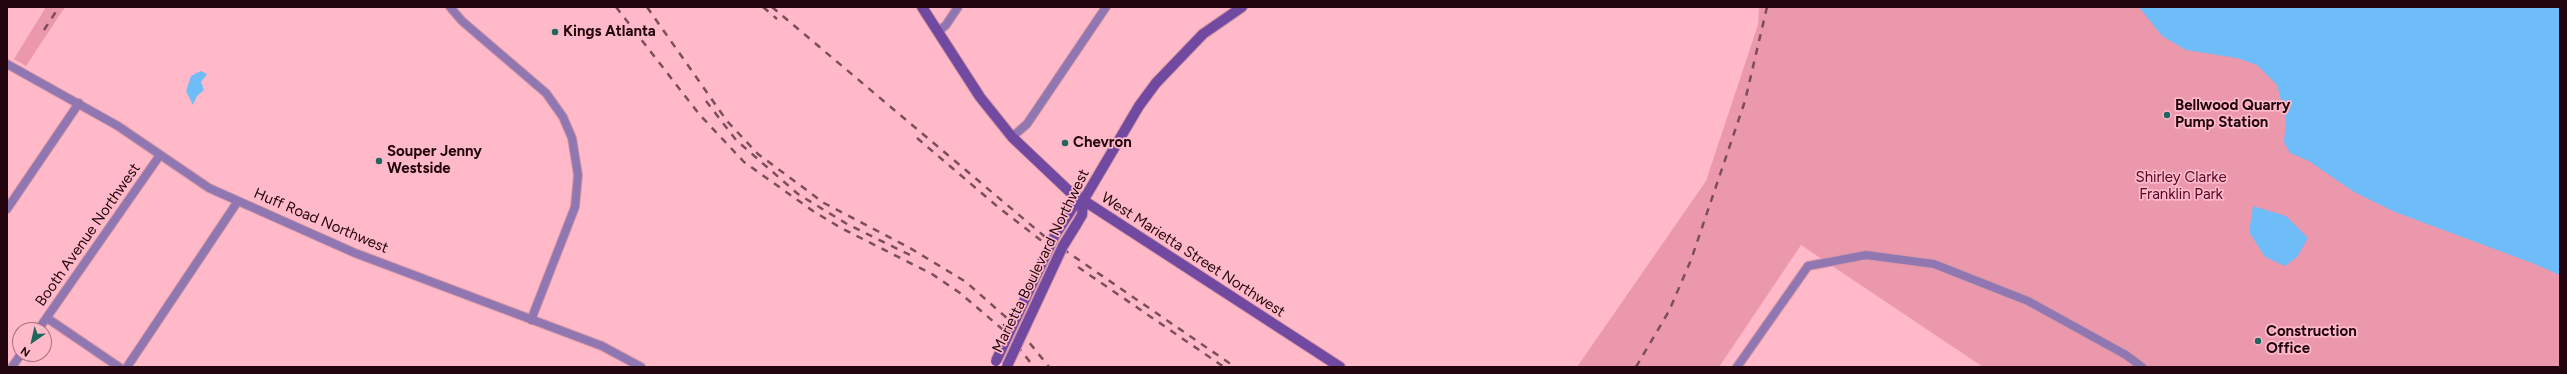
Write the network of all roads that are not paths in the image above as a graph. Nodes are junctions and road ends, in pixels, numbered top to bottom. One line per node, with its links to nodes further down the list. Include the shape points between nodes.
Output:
1 (450, 7): 15 (street, via 462,21 546,93 572,138 578,175 575,207)
2 (922, 7): 6 (main road, West Marietta Street Northwest)
3 (958, 7): 6 (street)
4 (1106, 7): 9 (street, via 1027,124)
5 (1242, 7): 12 (main road, Marietta Boulevard Northwest, via 1203,34 1156,83 1139,106)
6 (938, 32): 9 (main road, West Marietta Street Northwest, via 980,97)
7 (7, 64): 8 (street, Huff Road Northwest)
8 (79, 103): 10 (street, Huff Road Northwest); 13 (street)
9 (1012, 137): 12 (main road, West Marietta Street Northwest, via 1035,162)
10 (160, 155): 11 (street, Huff Road Northwest, via 209,188); 14 (street, Booth Avenue Northwest)
11 (238, 201): 15 (street, Huff Road Northwest, via 355,253); 19 (street)
12 (1083, 201): 17 (main road, bridge, via 1073,207 1055,234); 21 (main road, Marietta Boulevard Northwest, bridge, via 1082,215 1063,246); 22 (main road, West Marietta Street Northwest)
13 (7, 209)
14 (47, 318): 16 (street, Booth Avenue Northwest); 18 (street)
15 (531, 320): 20 (street, Huff Road Northwest, via 602,346)
16 (44, 322)
17 (994, 364)
18 (119, 367)
19 (127, 367)
20 (641, 367)
21 (1007, 367)
22 (1340, 367)
23 (1737, 367): 24 (street, via 1808,266 1866,255 1934,264 2013,296 2126,355)
24 (2142, 367)

